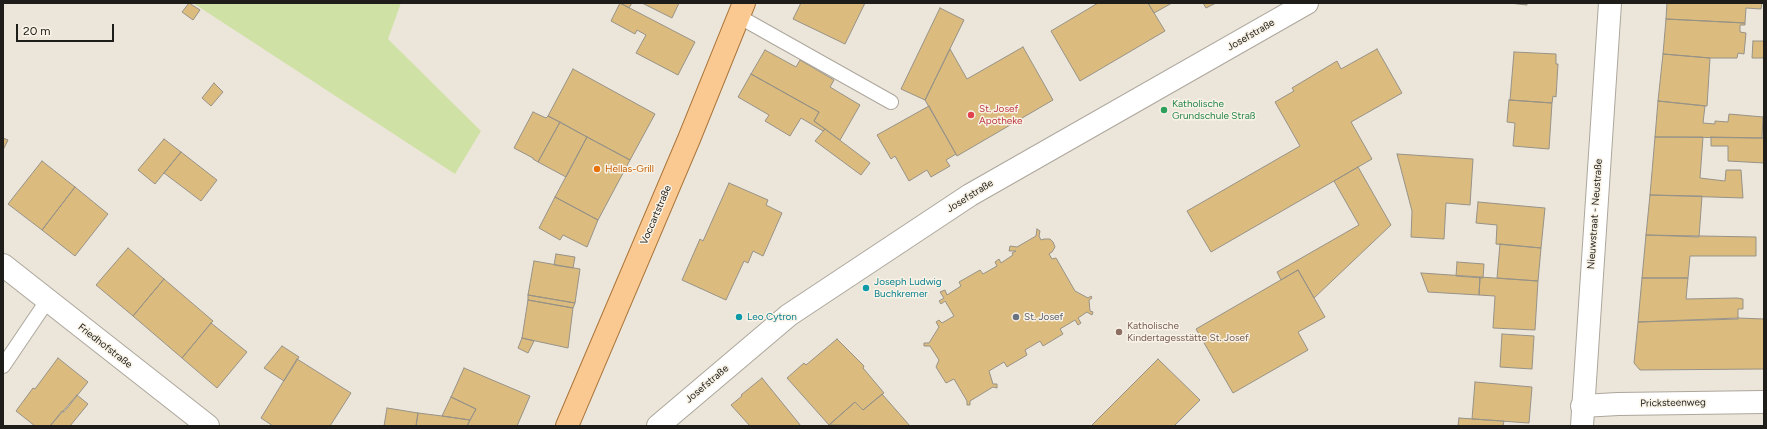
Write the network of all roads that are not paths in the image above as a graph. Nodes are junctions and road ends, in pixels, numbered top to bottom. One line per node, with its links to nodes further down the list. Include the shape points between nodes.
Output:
1 (1307, 3): 12 (street, Josefstraße, via 970,195 789,315)
2 (1610, 3): 9 (street, Nieuwstraat - Neustraße)
3 (741, 9): 4 (lane); 11 (main road, Voccartstraße, via 689,139)
4 (891, 102)
5 (3, 265): 6 (street, Friedhofstraße)
6 (47, 301): 7 (lane); 10 (street, Friedhofstraße)
7 (3, 366)
8 (1764, 402): 9 (street, Pricksteenweg, via 1618,404)
9 (1582, 416)
10 (208, 426)
11 (567, 426)
12 (658, 426)

